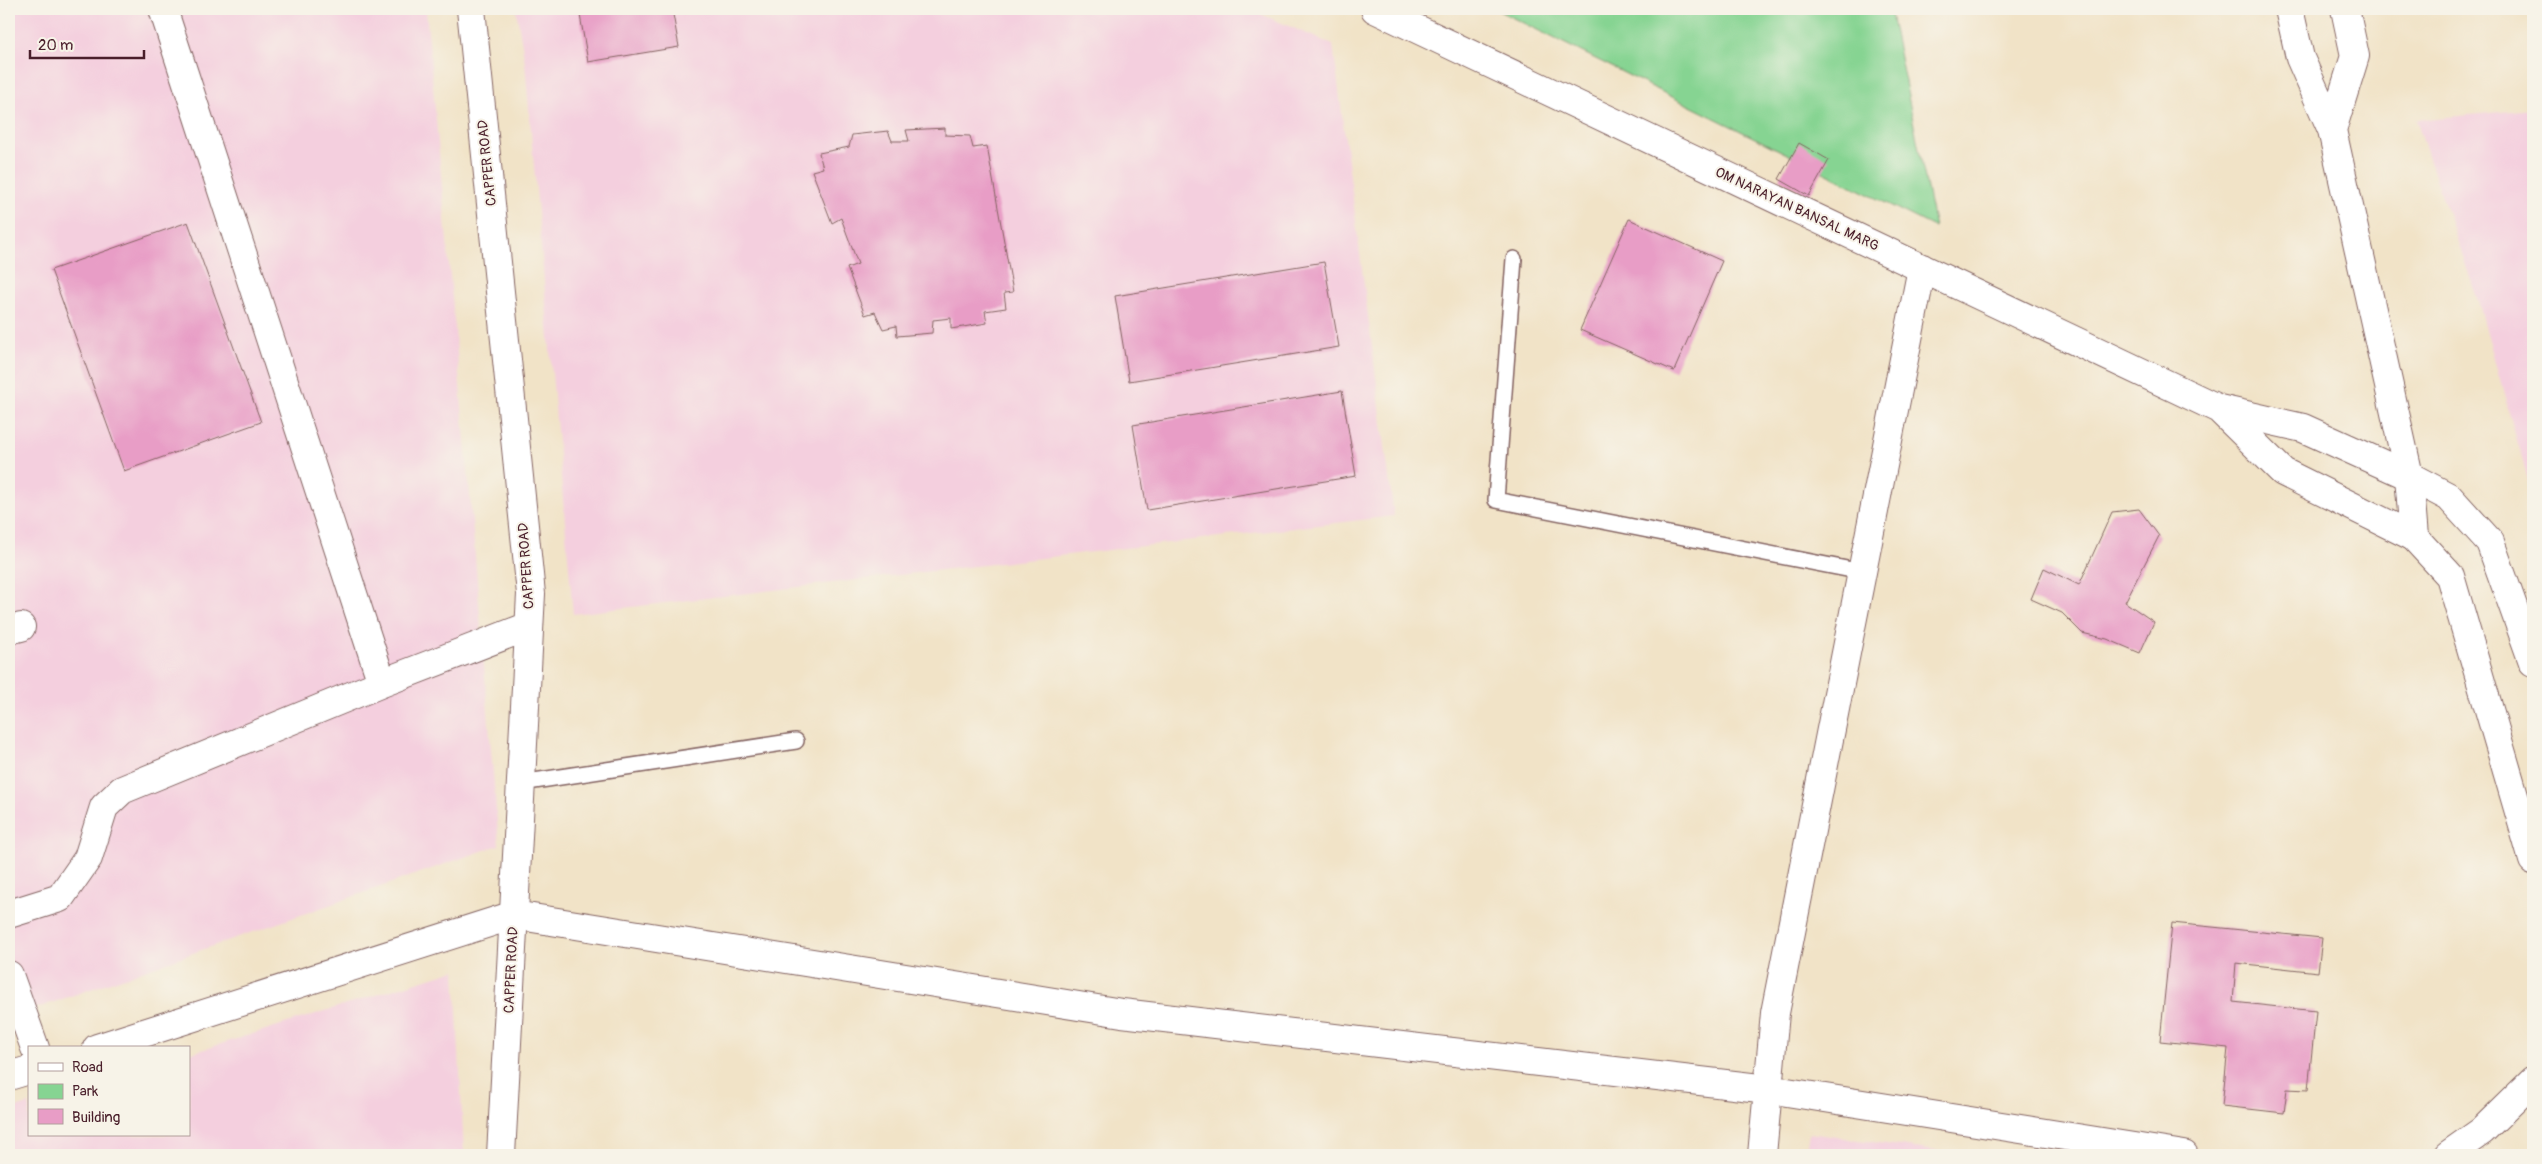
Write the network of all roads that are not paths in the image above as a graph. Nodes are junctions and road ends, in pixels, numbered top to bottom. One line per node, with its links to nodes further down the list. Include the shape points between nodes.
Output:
1 (163, 9): 15 (street)
2 (471, 9): 13 (street, CAPPER ROAD, via 531,594)
3 (1375, 9): 8 (street, OM NARAYAN BANSAL MARG)
4 (2289, 9): 6 (street, via 2300,58)
5 (2344, 9): 6 (street, via 2355,56)
6 (2332, 130): 10 (street)
7 (1514, 259): 12 (lane, via 1496,500)
8 (1922, 268): 9 (street, OM NARAYAN BANSAL MARG); 12 (street)
9 (2219, 409): 10 (street, via 2303,428); 11 (street, via 2283,472)
10 (2409, 476): 11 (street); 14 (street, via 2449,497 2490,542)
11 (2414, 537): 18 (street, via 2450,576)
12 (1862, 572): 27 (street, via 1774,1013)
13 (529, 626): 15 (street); 17 (street, CAPPER ROAD)
14 (2533, 662)
15 (382, 683): 19 (street, via 122,790 104,807 88,858 60,898)
16 (796, 741): 17 (lane)
17 (521, 783): 20 (street, CAPPER ROAD)
18 (2533, 860)
19 (9, 914)
20 (514, 915): 23 (street); 27 (street, via 1122,1013); 28 (street, CAPPER ROAD)
21 (9, 975): 22 (street)
22 (34, 1046)
23 (103, 1046)
24 (28, 1070): 25 (street)
25 (9, 1076)
26 (2533, 1081): 31 (street, via 2482,1131)
27 (1768, 1089): 29 (street); 30 (street)
28 (501, 1155)
29 (1762, 1155)
30 (2184, 1155)
31 (2448, 1155)

